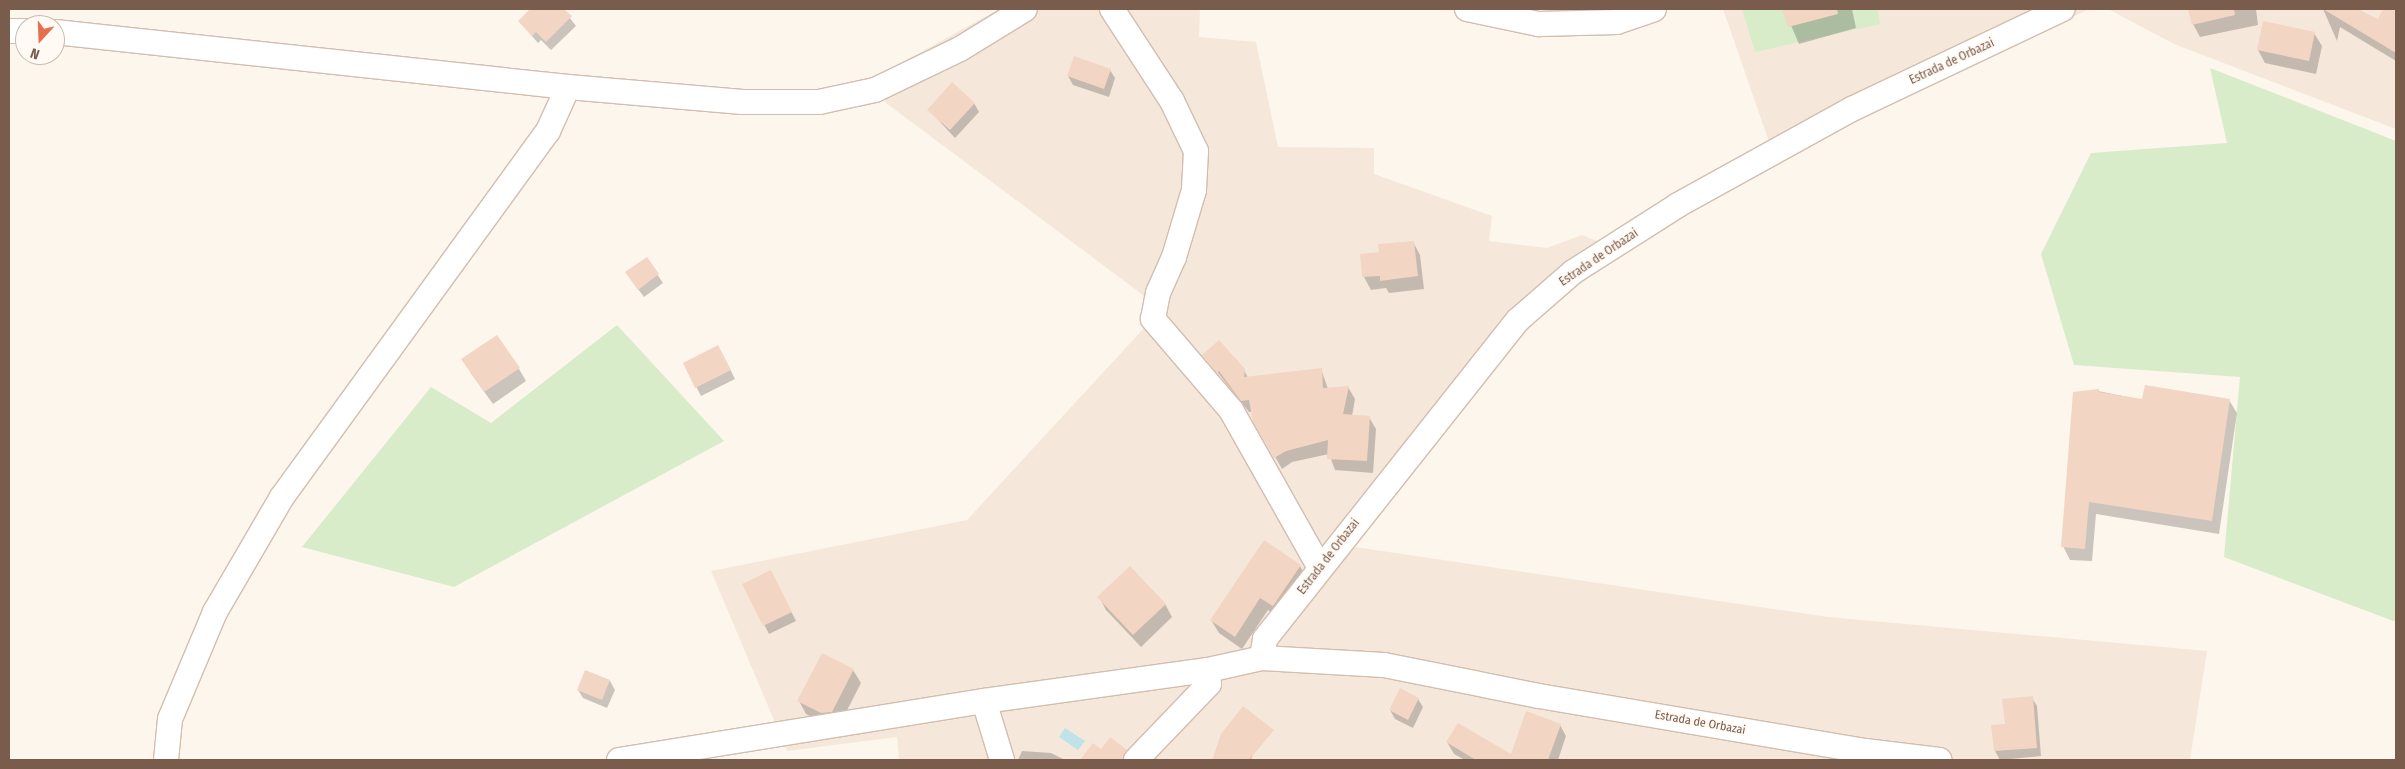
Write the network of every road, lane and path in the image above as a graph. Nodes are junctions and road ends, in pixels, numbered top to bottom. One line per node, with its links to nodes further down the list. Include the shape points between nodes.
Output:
1 (1025, 9): 7 (street, via 960,49 875,90 819,102 742,102)
2 (1112, 9): 8 (street, via 1172,101 1196,151 1194,190 1174,257 1158,293 1153,320 1231,410)
3 (1467, 9): 4 (street, via 1540,24 1617,22)
4 (1654, 9)
5 (2057, 10): 8 (street, Estrada de Orbazai, via 1852,109 1678,206 1573,272 1518,320)
6 (65, 33): 7 (street)
7 (568, 87): 12 (street, via 548,131 282,497 215,612 170,719)
8 (1320, 568): 9 (street, Estrada de Orbazai, via 1265,639)
9 (1273, 658): 10 (street); 16 (street, Estrada de Orbazai, via 1384,665 1539,696 1865,751)
10 (1208, 670): 11 (street); 15 (street, via 1209,684)
11 (984, 701): 13 (street); 14 (street)
12 (166, 760)
13 (619, 760)
14 (1002, 760)
15 (1136, 760)
16 (1939, 760)

